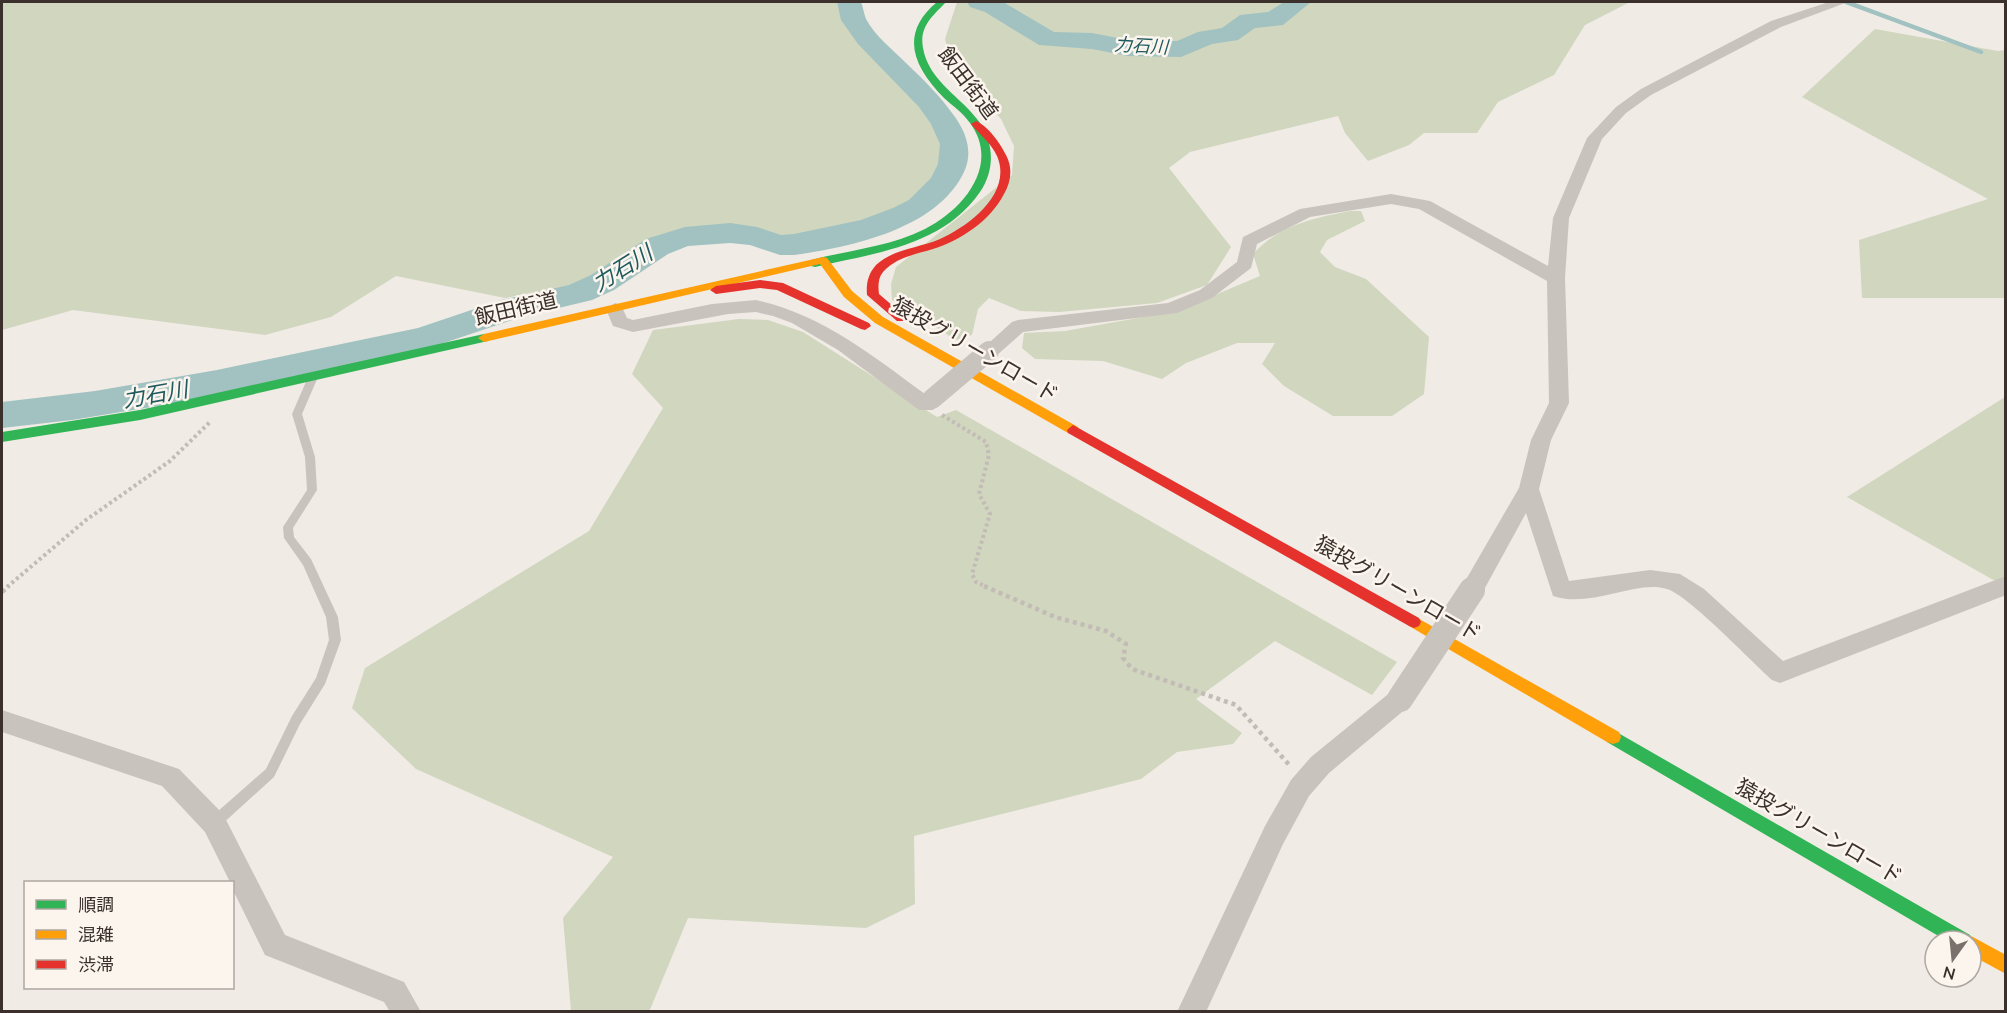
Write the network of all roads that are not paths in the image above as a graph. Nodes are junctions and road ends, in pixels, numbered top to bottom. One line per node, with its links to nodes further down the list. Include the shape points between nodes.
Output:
1 (942, 2): 3 (main road, 飯田街道, via 920,22 916,45 942,89)
2 (1840, 2): 5 (street, via 1776,24 1646,92 1602,128 1561,218)
3 (976, 124): 4 (main road, 飯田街道, via 989,158 986,178 973,199 943,223 917,236); 9 (main road, via 1001,153 1004,174 998,194 983,214 960,233 883,266 872,287 879,302)
4 (823, 261): 6 (main road, 飯田街道); 9 (main road, 猿投グリーンロード, via 839,287 861,308)
5 (1556, 278): 7 (street, bridge, via 1424,205 1391,200 1348,204 1306,213 1249,241 1245,264 1206,294 1171,309 1018,326 929,402 847,347 766,308 738,307 633,326 619,322); 11 (street, via 1559,403 1541,440)
6 (666, 297): 7 (main road, 飯田街道); 9 (main road, via 760,284 779,286)
7 (615, 309): 8 (main road, 飯田街道)
8 (313, 377): 10 (main road, 飯田街道, via 140,415); 14 (lane, via 297,414 310,457 312,490 288,527 289,538 307,562 332,617 335,640 321,680 270,773)
9 (995, 386): 15 (main road, 猿投グリーンロード, via 1426,629)
10 (2, 436)
11 (1529, 489): 12 (street, via 1561,589 1575,591 1650,579 1672,580 1696,596 1780,673); 19 (street, bridge, via 1472,590 1400,699 1320,765 1300,788)
12 (2006, 585)
13 (2, 721): 14 (street, via 170,777)
14 (214, 823): 18 (street, via 275,945 394,992)
15 (1944, 929)
16 (1983, 952): 17 (main road)
17 (2006, 965)
18 (407, 1011)
19 (1191, 1011)

